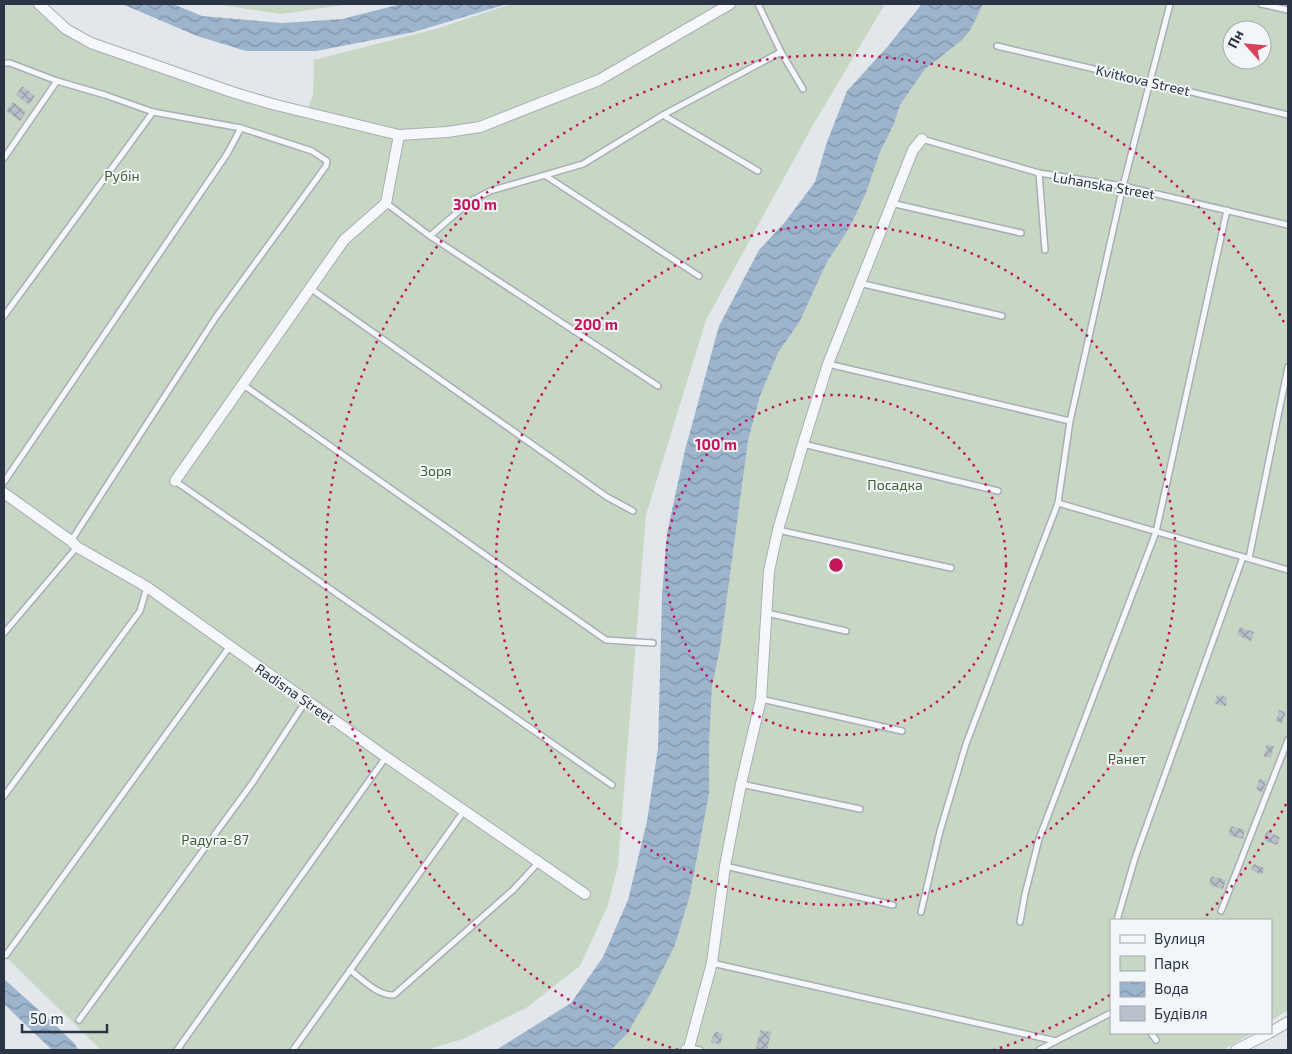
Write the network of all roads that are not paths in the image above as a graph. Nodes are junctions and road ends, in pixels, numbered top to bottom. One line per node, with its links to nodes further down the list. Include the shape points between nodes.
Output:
1 (39, 4): 17 (street, via 66,28 91,43 272,104)
2 (730, 4): 17 (street, via 598,80 480,127)
3 (758, 4): 8 (lane)
4 (1170, 4): 11 (lane)
5 (1261, 4): 6 (lane)
6 (1288, 10)
7 (997, 46): 11 (lane, Kvitkova Street)
8 (781, 52): 12 (lane); 14 (lane)
9 (4, 63): 10 (lane)
10 (57, 81): 13 (lane); 19 (lane)
11 (1150, 82): 15 (lane, Kvitkova Street); 23 (lane)
12 (803, 89)
13 (152, 112): 16 (lane); 34 (lane)
14 (664, 114): 20 (lane); 22 (lane, via 583,164)
15 (1288, 115)
16 (241, 128): 43 (lane, via 227,154); 50 (lane, via 312,151 327,162 326,166 216,317)
17 (399, 135): 25 (street)
18 (922, 139): 21 (lane, Luhanska Street); 24 (street, via 912,150)
19 (4, 158)
20 (758, 171)
21 (1039, 174): 23 (lane, Luhanska Street); 30 (lane)
22 (546, 176): 29 (lane, via 490,191 469,202); 31 (lane)
23 (1123, 186): 26 (lane, Luhanska Street); 40 (lane)
24 (891, 203): 28 (lane); 32 (street)
25 (386, 204): 29 (lane); 33 (street, via 344,240)
26 (1227, 210): 27 (lane, Luhanska Street); 49 (lane)
27 (1288, 225)
28 (1021, 233)
29 (430, 236): 39 (lane)
30 (1045, 250)
31 (699, 276)
32 (859, 284): 35 (lane); 36 (street)
33 (310, 288): 38 (street); 47 (lane, via 607,497)
34 (4, 316)
35 (1002, 316)
36 (828, 364): 40 (lane); 41 (street)
37 (1288, 367): 51 (lane)
38 (242, 384): 42 (street); 58 (lane, via 606,640)
39 (658, 386)
40 (1070, 420): 46 (lane)
41 (803, 444): 44 (lane); 48 (street)
42 (174, 481): 66 (lane)
43 (4, 482)
44 (998, 491)
45 (4, 493): 50 (street, Radisna Street)
46 (1058, 504): 49 (lane); 75 (lane, via 966,744 940,831)
47 (633, 511)
48 (778, 530): 52 (lane); 55 (street, via 769,571)
49 (1156, 532): 51 (lane); 77 (lane, via 1039,839)
50 (74, 544): 54 (street, Radisna Street); 57 (lane)
51 (1246, 557): 53 (lane); 76 (lane, via 1135,858)
52 (950, 568)
53 (1288, 570)
54 (147, 587): 59 (street, Radisna Street); 67 (lane, via 140,611)
55 (766, 613): 56 (lane); 60 (street)
56 (846, 631)
57 (4, 633)
58 (653, 643)
59 (230, 646): 61 (street, Radisna Street); 78 (lane)
60 (761, 699): 62 (lane); 65 (street)
61 (306, 701): 64 (street, Radisna Street); 82 (lane, via 253,782)
62 (902, 731)
63 (1288, 740): 74 (lane)
64 (386, 757): 69 (street, Radisna Street); 89 (lane)
65 (741, 784): 68 (lane); 71 (street)
66 (612, 785)
67 (4, 796)
68 (860, 809)
69 (464, 811): 70 (street, Radisna Street); 80 (lane)
70 (538, 863): 72 (street, Radisna Street); 80 (lane, via 394,995 381,993)
71 (725, 866): 73 (lane); 79 (street)
72 (585, 894)
73 (894, 905)
74 (1222, 911)
75 (921, 912)
76 (1117, 919)
77 (1020, 922)
78 (6, 955)
79 (712, 963): 88 (lane); 91 (street)
80 (350, 970): 90 (lane)
81 (1110, 1014): 88 (lane)
82 (79, 1020)
83 (1288, 1022): 84 (street)
84 (1272, 1031)
85 (1152, 1034): 87 (lane)
86 (1266, 1034): 94 (street)
87 (1156, 1040)
88 (1056, 1041): 93 (lane)
89 (177, 1050)
90 (293, 1050)
91 (689, 1050): 92 (lane)
92 (700, 1050)
93 (1039, 1050)
94 (1236, 1050)

